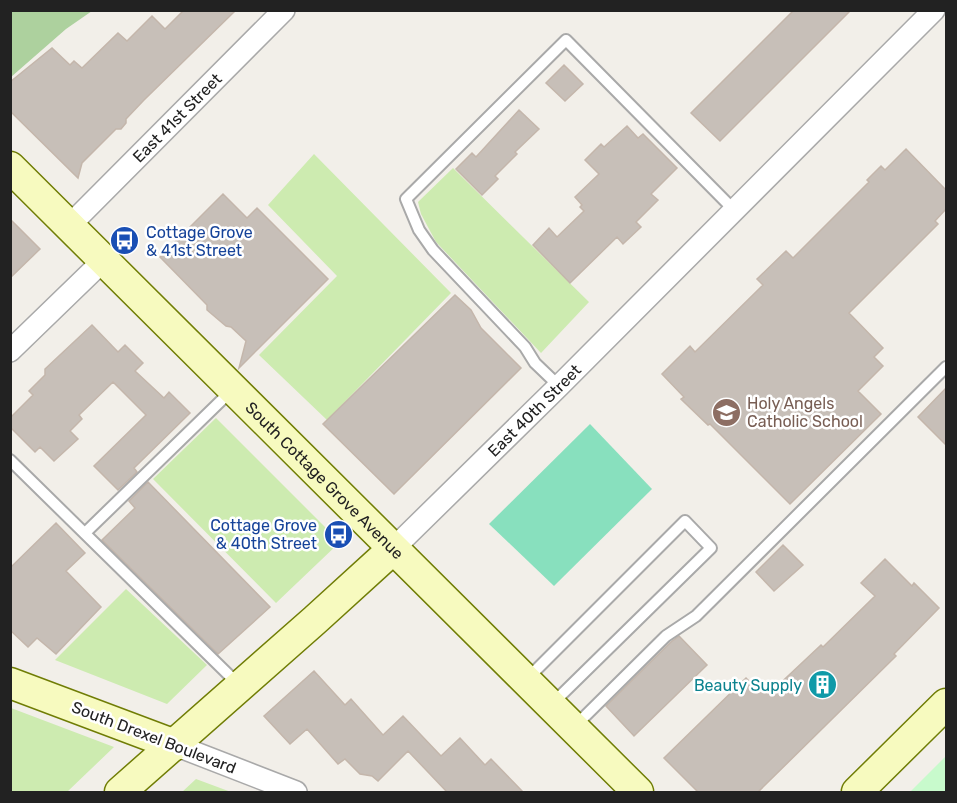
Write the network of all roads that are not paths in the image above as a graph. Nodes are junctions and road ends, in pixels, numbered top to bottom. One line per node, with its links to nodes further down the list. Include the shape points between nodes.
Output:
1 (284, 10): 5 (street, East 41st Street)
2 (934, 10): 4 (street, East 40th Street)
3 (10, 167): 5 (main road, South Cottage Grove Avenue)
4 (734, 210): 9 (street, East 40th Street); 9 (lane, via 566,40 406,199 433,250)
5 (69, 226): 6 (main road, South Cottage Grove Avenue)
6 (104, 260): 7 (street); 10 (main road, South Cottage Grove Avenue)
7 (10, 351)
8 (946, 367): 19 (lane, via 696,616 666,636)
9 (559, 386): 13 (street, East 40th Street)
10 (233, 389): 12 (lane); 13 (main road, South Cottage Grove Avenue)
11 (10, 460): 12 (lane)
12 (85, 533): 16 (lane)
13 (393, 549): 14 (main road, South Cottage Grove Avenue); 16 (main road, East 40th Street)
14 (525, 681): 18 (main road, South Cottage Grove Avenue); 18 (lane, via 685,521 711,548)
15 (10, 683): 20 (main road, South Drexel Boulevard)
16 (240, 687): 20 (main road, East 40th Street)
17 (946, 704): 24 (main road)
18 (550, 705): 19 (main road, South Cottage Grove Avenue)
19 (573, 728): 23 (main road, South Cottage Grove Avenue)
20 (175, 745): 21 (main road, East 40th Street); 22 (street, South Drexel Boulevard)
21 (120, 792)
22 (296, 792)
23 (638, 792)
24 (857, 792)

